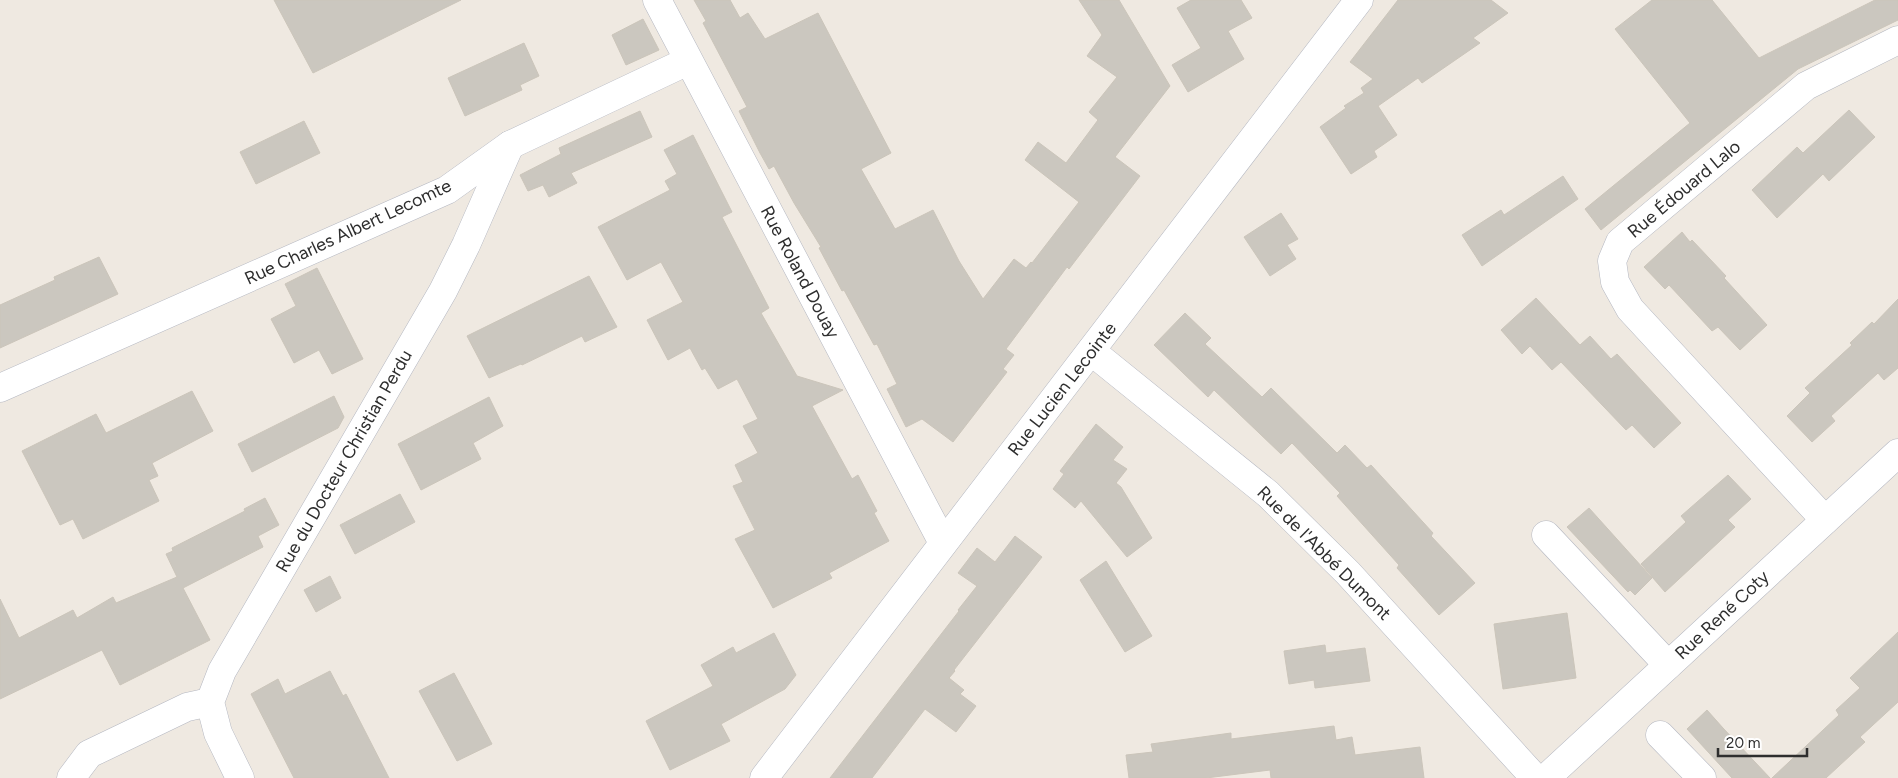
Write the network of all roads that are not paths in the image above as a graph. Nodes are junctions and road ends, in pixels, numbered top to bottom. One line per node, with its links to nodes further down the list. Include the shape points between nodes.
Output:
1 (657, 0): 4 (street, Rue Roland Douay)
2 (1359, 0): 6 (street, Rue Lucien Lecointe)
3 (1898, 40): 9 (street, Rue Édouard Lalo, via 1806,86 1620,242 1612,261 1615,282 1630,309)
4 (688, 61): 5 (street, Rue Charles Albert Lecomte); 11 (street, Rue Roland Douay)
5 (510, 145): 7 (street, Rue Charles Albert Lecomte, via 446,190); 13 (street, Rue du Docteur Christian Perdu, via 443,291 222,671)
6 (1091, 351): 11 (street, Rue Lucien Lecointe); 18 (street, Rue de l'Abbé Dumont, via 1268,494 1348,573)
7 (0, 388)
8 (1898, 453): 9 (street, Rue René Coty)
9 (1825, 520): 12 (street, Rue René Coty)
10 (1546, 535): 12 (street)
11 (943, 543): 17 (street, Rue Lucien Lecointe)
12 (1668, 665): 19 (street, Rue René Coty)
13 (210, 702): 15 (street, via 186,707 89,754); 16 (street, via 218,733)
14 (1660, 735): 20 (street)
15 (72, 778)
16 (240, 778)
17 (764, 778)
18 (1535, 778)
19 (1546, 778)
20 (1702, 778)

